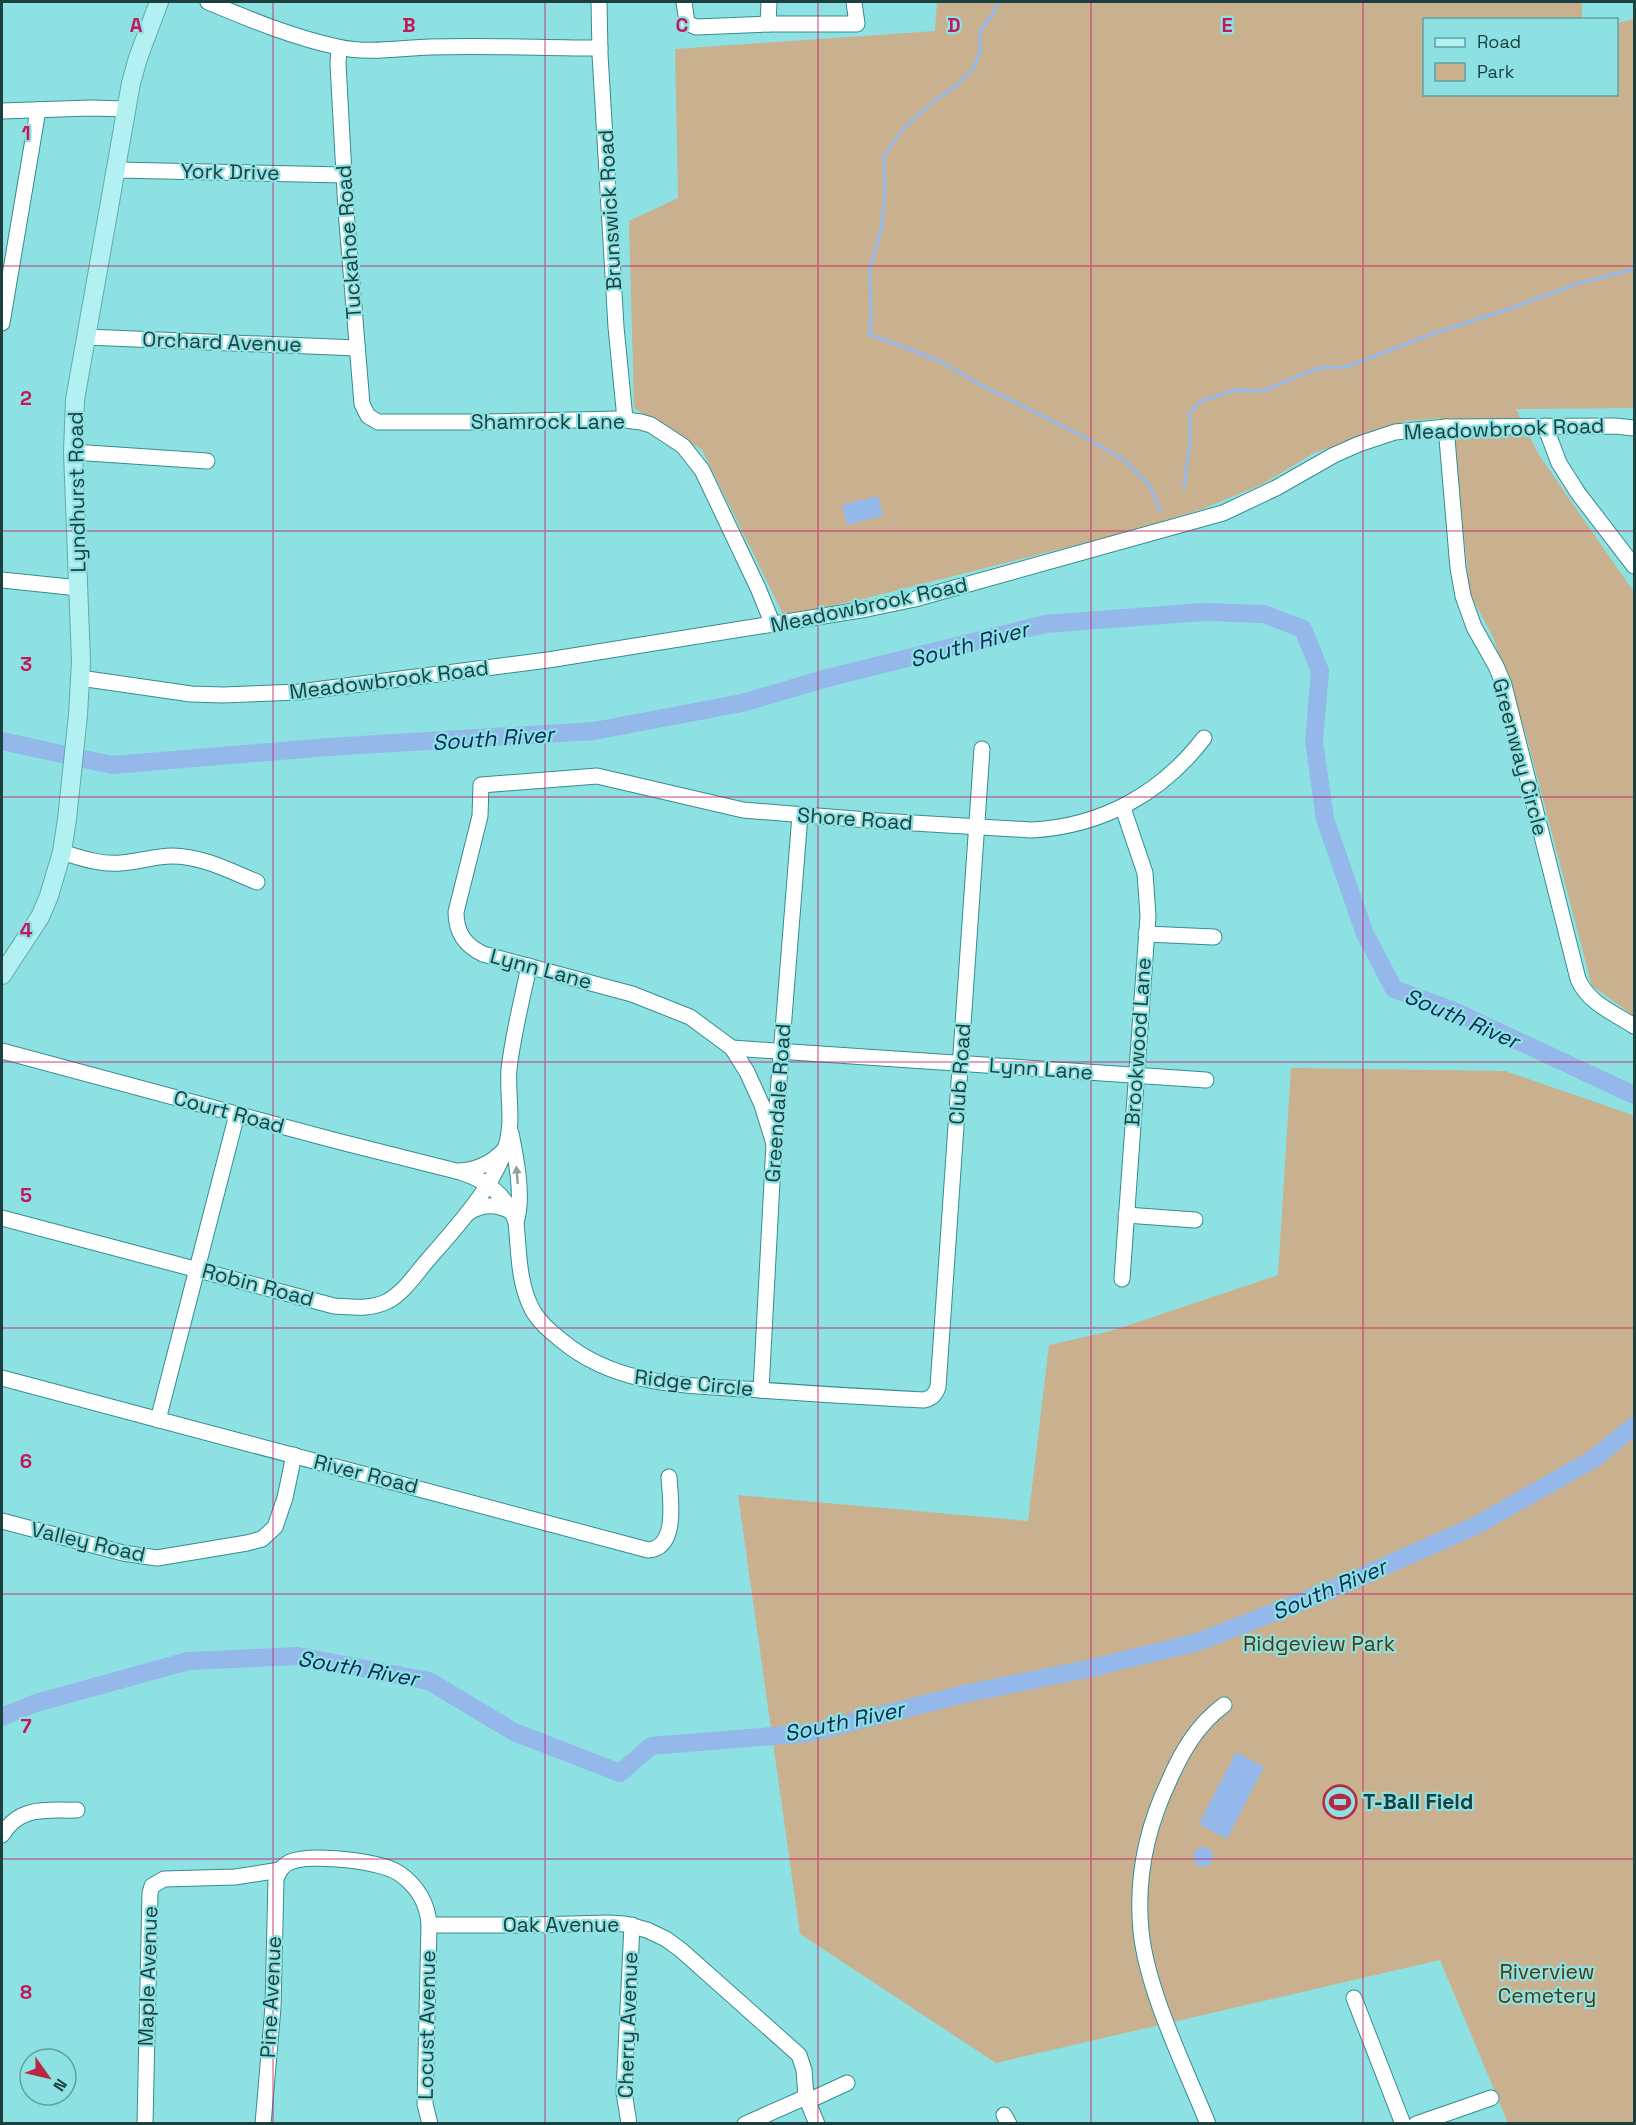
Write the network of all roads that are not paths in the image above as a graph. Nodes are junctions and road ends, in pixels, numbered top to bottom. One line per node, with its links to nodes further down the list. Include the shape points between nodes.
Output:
1 (159, 2): 10 (main road, Lyndhurst Road, via 138,58)
2 (208, 2): 8 (street)
3 (599, 2): 9 (street, Brunswick Road)
4 (684, 2): 7 (street, via 685,19 691,26)
5 (770, 2): 7 (street)
6 (854, 2): 7 (street, via 857,24)
7 (768, 24)
8 (339, 48): 9 (street); 14 (street, Tuckahoe Road)
9 (600, 48): 18 (street, Brunswick Road)
10 (126, 109): 11 (street); 13 (main road, Lyndhurst Road)
11 (38, 110): 12 (street); 15 (street)
12 (2, 111)
13 (116, 170): 14 (street, York Drive); 16 (main road, Lyndhurst Road)
14 (343, 175): 17 (street, Tuckahoe Road)
15 (2, 322)
16 (86, 337): 17 (street, Orchard Avenue); 23 (main road, Lyndhurst Road, via 75,400)
17 (357, 348): 19 (street, Tuckahoe Road, via 364,410 372,419)
18 (625, 419): 19 (street, Shamrock Lane); 28 (street, Shamrock Lane, via 664,432 694,457)
19 (384, 422)
20 (1545, 426): 21 (street, Meadowbrook Road); 22 (street, Meadowbrook Road); 25 (street, via 1559,463)
21 (1446, 427): 28 (street, Meadowbrook Road, via 1395,432 1359,444 1223,513 915,599); 42 (street, Greenway Circle, via 1463,596 1504,685 1578,979 1594,1001)
22 (1635, 428)
23 (73, 452): 24 (street); 27 (main road, Lyndhurst Road)
24 (207, 461)
25 (1635, 566)
26 (2, 580): 27 (street)
27 (79, 588): 29 (main road, Lyndhurst Road)
28 (773, 625): 29 (street, Meadowbrook Road, via 548,660 299,692 191,694)
29 (80, 678): 36 (main road, Lyndhurst Road)
30 (1204, 738): 33 (street, Shore Road, via 1162,782)
31 (982, 749): 35 (street, Club Road)
32 (481, 785): 34 (street, Shore Road, via 597,776 712,805); 40 (street, Lynn Lane, via 480,816 456,912 458,929 477,951)
33 (1123, 808): 35 (street, Shore Road, via 1050,829); 38 (street, Brookwood Lane, via 1145,873)
34 (800, 815): 35 (street, Shore Road); 45 (street, Greendale Road)
35 (976, 827): 46 (street, Club Road)
36 (62, 852): 37 (street, via 103,863 190,858); 41 (main road, Lyndhurst Road, via 40,917)
37 (257, 882)
38 (1146, 934): 39 (street); 47 (street, Brookwood Lane)
39 (1214, 937)
40 (529, 966): 43 (street, Lynn Lane, via 663,1005 690,1017); 50 (street, Ridge Circle, via 510,1068)
41 (2, 975)
42 (1634, 1025)
43 (732, 1048): 45 (street, Lynn Lane); 51 (street, Lynn Lane, via 762,1105)
44 (2, 1051): 49 (street, Court Road)
45 (781, 1051): 46 (street, Lynn Lane); 51 (street, Greendale Road)
46 (961, 1064): 47 (street, Lynn Lane); 64 (street, Club Road, via 938,1387)
47 (1137, 1075): 48 (street, Lynn Lane); 56 (street, Brookwood Lane)
48 (1206, 1080)
49 (237, 1114): 53 (street, Court Road); 60 (street)
50 (510, 1127): 52 (street, Ridge Circle); 57 (street, Ridge Circle, one-way to 50, via 520,1210)
51 (774, 1144): 63 (street, Greendale Road)
52 (506, 1148): 53 (street, Court Road, via 486,1164); 54 (street, Ridge Circle)
53 (458, 1172): 54 (street, Court Road); 55 (street, via 472,1189)
54 (487, 1185): 55 (street, Robin Road); 57 (street, via 500,1194)
55 (470, 1208): 57 (street, via 506,1208); 60 (street, Robin Road, via 399,1293 371,1307 334,1306)
56 (1126, 1215): 59 (street); 61 (street, Brookwood Lane)
57 (514, 1217): 63 (street, Ridge Circle, via 523,1287 530,1305 546,1327 572,1349 594,1363 657,1383)
58 (2, 1218): 60 (street, Robin Road)
59 (1195, 1220)
60 (198, 1269): 65 (street)
61 (1122, 1279)
62 (2, 1378): 65 (street, River Road)
63 (761, 1390): 64 (street, Ridge Circle, via 924,1400)
64 (932, 1397)
65 (158, 1420): 66 (street, River Road)
66 (294, 1455): 67 (street, River Road, via 648,1550 657,1548 670,1528); 68 (street, Valley Road, via 275,1527 262,1539 247,1544 157,1558 123,1553)
67 (669, 1477)
68 (2, 1521)
69 (1224, 1705): 85 (street, via 1198,1729 1177,1763 1155,1816 1141,1868 1141,1931 1153,1981)
70 (77, 1809): 71 (street, via 29,1811 11,1822)
71 (2, 1835)
72 (280, 1870): 73 (street, via 291,1862 317,1858 382,1865 400,1873 413,1885 426,1908); 79 (street, Maple Avenue, via 236,1877 164,1879 152,1886); 80 (street, Pine Avenue, via 276,1879 273,2007)
73 (429, 1925): 74 (street, Oak Avenue); 81 (street, Locust Avenue, via 425,2104)
74 (632, 1925): 78 (street, Oak Avenue, via 673,1944 783,2039 802,2060); 82 (street, Cherry Avenue, via 624,2092)
75 (1354, 1998): 86 (street)
76 (847, 2083): 78 (street)
77 (1491, 2098): 87 (street)
78 (807, 2099): 83 (street); 84 (street, Oak Avenue)
79 (145, 2124)
80 (263, 2124)
81 (430, 2124)
82 (629, 2124)
83 (745, 2124)
84 (817, 2124)
85 (1208, 2124)
86 (1403, 2124)
87 (1416, 2124)

